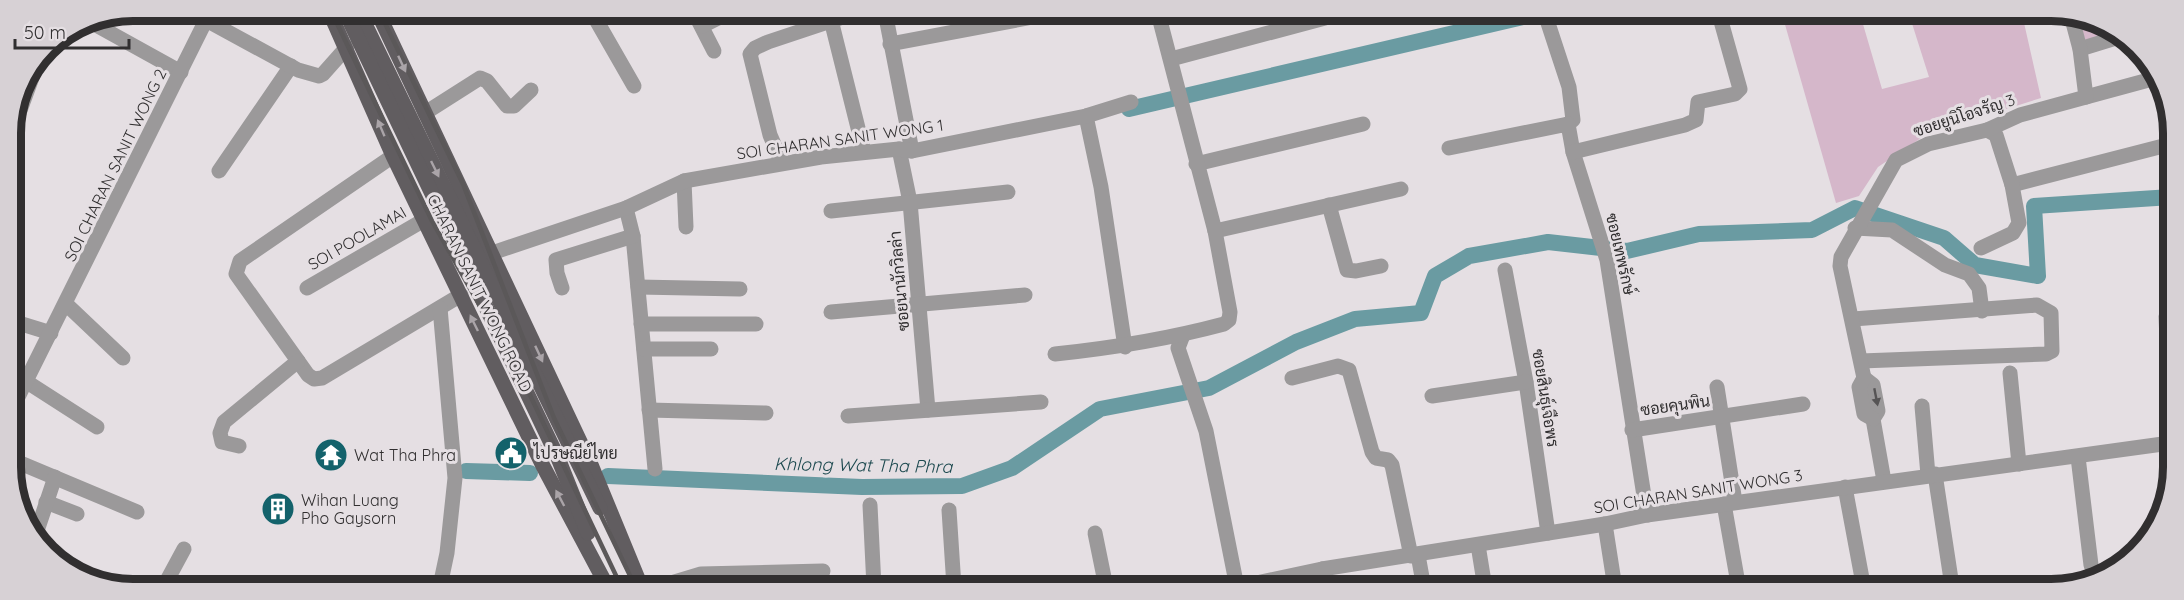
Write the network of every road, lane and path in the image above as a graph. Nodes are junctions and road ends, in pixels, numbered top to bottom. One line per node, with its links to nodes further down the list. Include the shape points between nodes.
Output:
1 (205, 21): 26 (street, SOI CHARAN SANIT WONG 2)
2 (218, 21): 25 (street, SOI CHARAN SANIT WONG 2)
3 (334, 21): 21 (main road, CHARAN SANIT WONG ROAD)
4 (384, 21): 32 (main road, CHARAN SANIT WONG ROAD, one-way to 32)
5 (597, 21): 28 (street)
6 (699, 21): 18 (street)
7 (712, 21): 18 (street)
8 (816, 21): 43 (street, via 755,48 750,54 770,135)
9 (831, 21): 40 (street)
10 (886, 21): 20 (street, ซอยนานักวิลล่า)
11 (1011, 21): 20 (street)
12 (1160, 21): 24 (street)
13 (1314, 21): 24 (street)
14 (1547, 21): 35 (street, ซอยเทพรักษ์, via 1569,87 1573,120)
15 (1721, 21): 41 (street, via 1740,89 1736,94 1698,102 1696,120 1685,125)
16 (2073, 23): 22 (street)
17 (99, 26): 26 (street)
18 (702, 26): 23 (street)
19 (2112, 39): 22 (street)
20 (890, 44): 39 (street, ซอยนานักวิลล่า)
21 (347, 47): 25 (street, SOI CHARAN SANIT WONG 2, via 319,76); 42 (main road, CHARAN SANIT WONG ROAD, one-way to 21)
22 (2080, 49): 30 (street)
23 (714, 51)
24 (1171, 59): 44 (street)
25 (291, 66): 45 (street)
26 (181, 72): 69 (street, SOI CHARAN SANIT WONG 2)
27 (2149, 80): 30 (street, ซอยยูนิโอจรัญ 3)
28 (634, 86)
29 (531, 90): 32 (street, via 514,106 507,106 480,78)
30 (2086, 97): 36 (street, ซอยยูนิโอจรัญ 3, via 2010,118)
31 (1131, 102): 33 (street, SOI CHARAN SANIT WONG 1)
32 (425, 113): 60 (main road, CHARAN SANIT WONG ROAD)
33 (1086, 116): 39 (street, SOI CHARAN SANIT WONG 1); 80 (street)
34 (1363, 124): 44 (street)
35 (1568, 124): 38 (street); 41 (street, ซอยเทพรักษ์)
36 (1987, 130): 47 (street, via 1996,135); 55 (street, ซอยยูนิโอจรัญ 3, via 1928,144 1896,160)
37 (2163, 146): 47 (street)
38 (1449, 148)
39 (905, 150): 40 (street, SOI CHARAN SANIT WONG 1); 50 (street, ซอยนานักวิลล่า)
40 (864, 152): 43 (street, SOI CHARAN SANIT WONG 1)
41 (1573, 152): 103 (street, ซอยเทพรักษ์, via 1607,260)
42 (393, 156): 54 (main road, CHARAN SANIT WONG ROAD); 85 (street, via 235,268 241,284)
43 (782, 163): 46 (street, SOI CHARAN SANIT WONG 1)
44 (1196, 164): 57 (street)
45 (219, 171)
46 (684, 181): 52 (street, SOI CHARAN SANIT WONG 1); 56 (street)
47 (2012, 185): 59 (street, via 2017,229)
48 (1401, 189): 51 (street)
49 (1008, 192): 50 (street)
50 (910, 202): 53 (street); 70 (street, ซอยนานักวิลล่า)
51 (1329, 205): 57 (street); 61 (street, via 1347,270)
52 (626, 208): 58 (street); 60 (street, SOI CHARAN SANIT WONG 1)
53 (831, 211)
54 (424, 220): 64 (street, SOI POOLAMAI); 67 (main road, CHARAN SANIT WONG ROAD)
55 (1858, 223): 72 (street, via 1892,230 1946,265 1969,274 1979,288); 74 (street, ซอยยูนิโอจรัญ 3, via 1840,266)
56 (686, 227)
57 (1215, 231): 79 (street, via 1229,320)
58 (633, 236): 63 (street); 65 (street, via 556,260)
59 (1981, 248)
60 (492, 253): 136 (main road, CHARAN SANIT WONG ROAD, one-way to 136, via 592,467)
61 (1380, 266)
62 (1505, 270): 90 (street, ซอยสินธุ์เจือพร)
63 (638, 287): 66 (street); 76 (street)
64 (307, 288)
65 (562, 288)
66 (740, 289)
67 (461, 295): 71 (street); 133 (main road, CHARAN SANIT WONG ROAD, one-way to 67, via 543,466)
68 (1025, 296): 70 (street)
69 (66, 304): 78 (street, SOI CHARAN SANIT WONG 2); 84 (street)
70 (919, 305): 73 (street); 98 (street, ซอยนานักวิลล่า)
71 (440, 308): 85 (street, via 322,378 314,379); 132 (street, via 455,478)
72 (1982, 311): 74 (street); 86 (street, via 2037,304 2051,313 2052,351)
73 (831, 312)
74 (1853, 319): 86 (street, ซอยยูนิโอจรัญ 3)
75 (21, 324): 78 (street)
76 (641, 324): 77 (street); 81 (street)
77 (756, 324)
78 (51, 333): 89 (street, SOI CHARAN SANIT WONG 2)
79 (1183, 335): 80 (street); 141 (street, via 1178,348 1197,401)
80 (1125, 347): 83 (street)
81 (644, 349): 82 (street); 97 (street)
82 (711, 349)
83 (1055, 354)
84 (123, 358)
85 (298, 361): 105 (street, via 224,422 222,442)
86 (1860, 361): 112 (street, ซอยยูนิโอจรัญ 3, via 1864,378 1873,385 1878,411 1873,418)
87 (2010, 373): 108 (street)
88 (1292, 378): 127 (street, via 1338,366 1349,370 1372,452 1392,465)
89 (27, 382): 92 (street, SOI CHARAN SANIT WONG 2); 102 (street)
90 (1526, 382): 93 (street); 124 (street, ซอยสินธุ์เจือพร)
91 (1717, 387): 101 (street, ซอยคุนพิน)
92 (21, 393)
93 (1432, 396)
94 (1041, 402): 98 (street)
95 (1803, 404): 101 (street, ซอยคุนพิน)
96 (1922, 406): 110 (street)
97 (649, 410): 99 (street); 109 (street)
98 (927, 410): 100 (street)
99 (766, 412)
100 (848, 416)
101 (1722, 417): 103 (street, ซอยคุนพิน); 115 (street, ซอยคุนพิน)
102 (97, 427)
103 (1632, 430): 120 (street, ซอยเทพรักษ์)
104 (2163, 443): 106 (street, SOI CHARAN SANIT WONG 3)
105 (239, 446)
106 (2078, 457): 108 (street, SOI CHARAN SANIT WONG 3); 128 (street)
107 (21, 463): 111 (street)
108 (2019, 464): 110 (street, SOI CHARAN SANIT WONG 3)
109 (655, 469)
110 (1932, 474): 112 (street, SOI CHARAN SANIT WONG 3); 149 (street)
111 (55, 477): 114 (street); 118 (street)
112 (1884, 481): 113 (street, SOI CHARAN SANIT WONG 3)
113 (1845, 487): 115 (street, SOI CHARAN SANIT WONG 3); 148 (street)
114 (46, 502): 119 (street); 122 (street)
115 (1729, 503): 120 (street, SOI CHARAN SANIT WONG 3); 147 (street, ซอยคุนพิน)
116 (870, 505): 138 (street)
117 (949, 510): 139 (street)
118 (137, 512)
119 (77, 514)
120 (1647, 515): 121 (street, SOI CHARAN SANIT WONG 3)
121 (1605, 524): 124 (street, SOI CHARAN SANIT WONG 3); 146 (street)
122 (38, 526)
123 (1095, 533): 140 (street)
124 (1548, 533): 125 (street, SOI CHARAN SANIT WONG 3)
125 (1478, 545): 127 (street, SOI CHARAN SANIT WONG 3); 145 (street)
126 (184, 549): 131 (street)
127 (1414, 555): 129 (street, SOI CHARAN SANIT WONG 3); 144 (street)
128 (2091, 565)
129 (1322, 569): 142 (street, SOI CHARAN SANIT WONG 3); 143 (street)
130 (823, 571): 137 (street, via 701,574)
131 (168, 579)
132 (441, 579)
133 (604, 579)
134 (605, 579): 135 (main road, CHARAN SANIT WONG ROAD, one-way to 135, via 558,458 357,23)
135 (637, 579)
136 (638, 579)
137 (683, 579)
138 (874, 579)
139 (953, 579)
140 (1104, 579)
141 (1233, 579)
142 (1274, 579)
143 (1324, 579)
144 (1421, 579)
145 (1484, 579)
146 (1614, 579)
147 (1738, 579)
148 (1862, 579)
149 (1951, 579)

